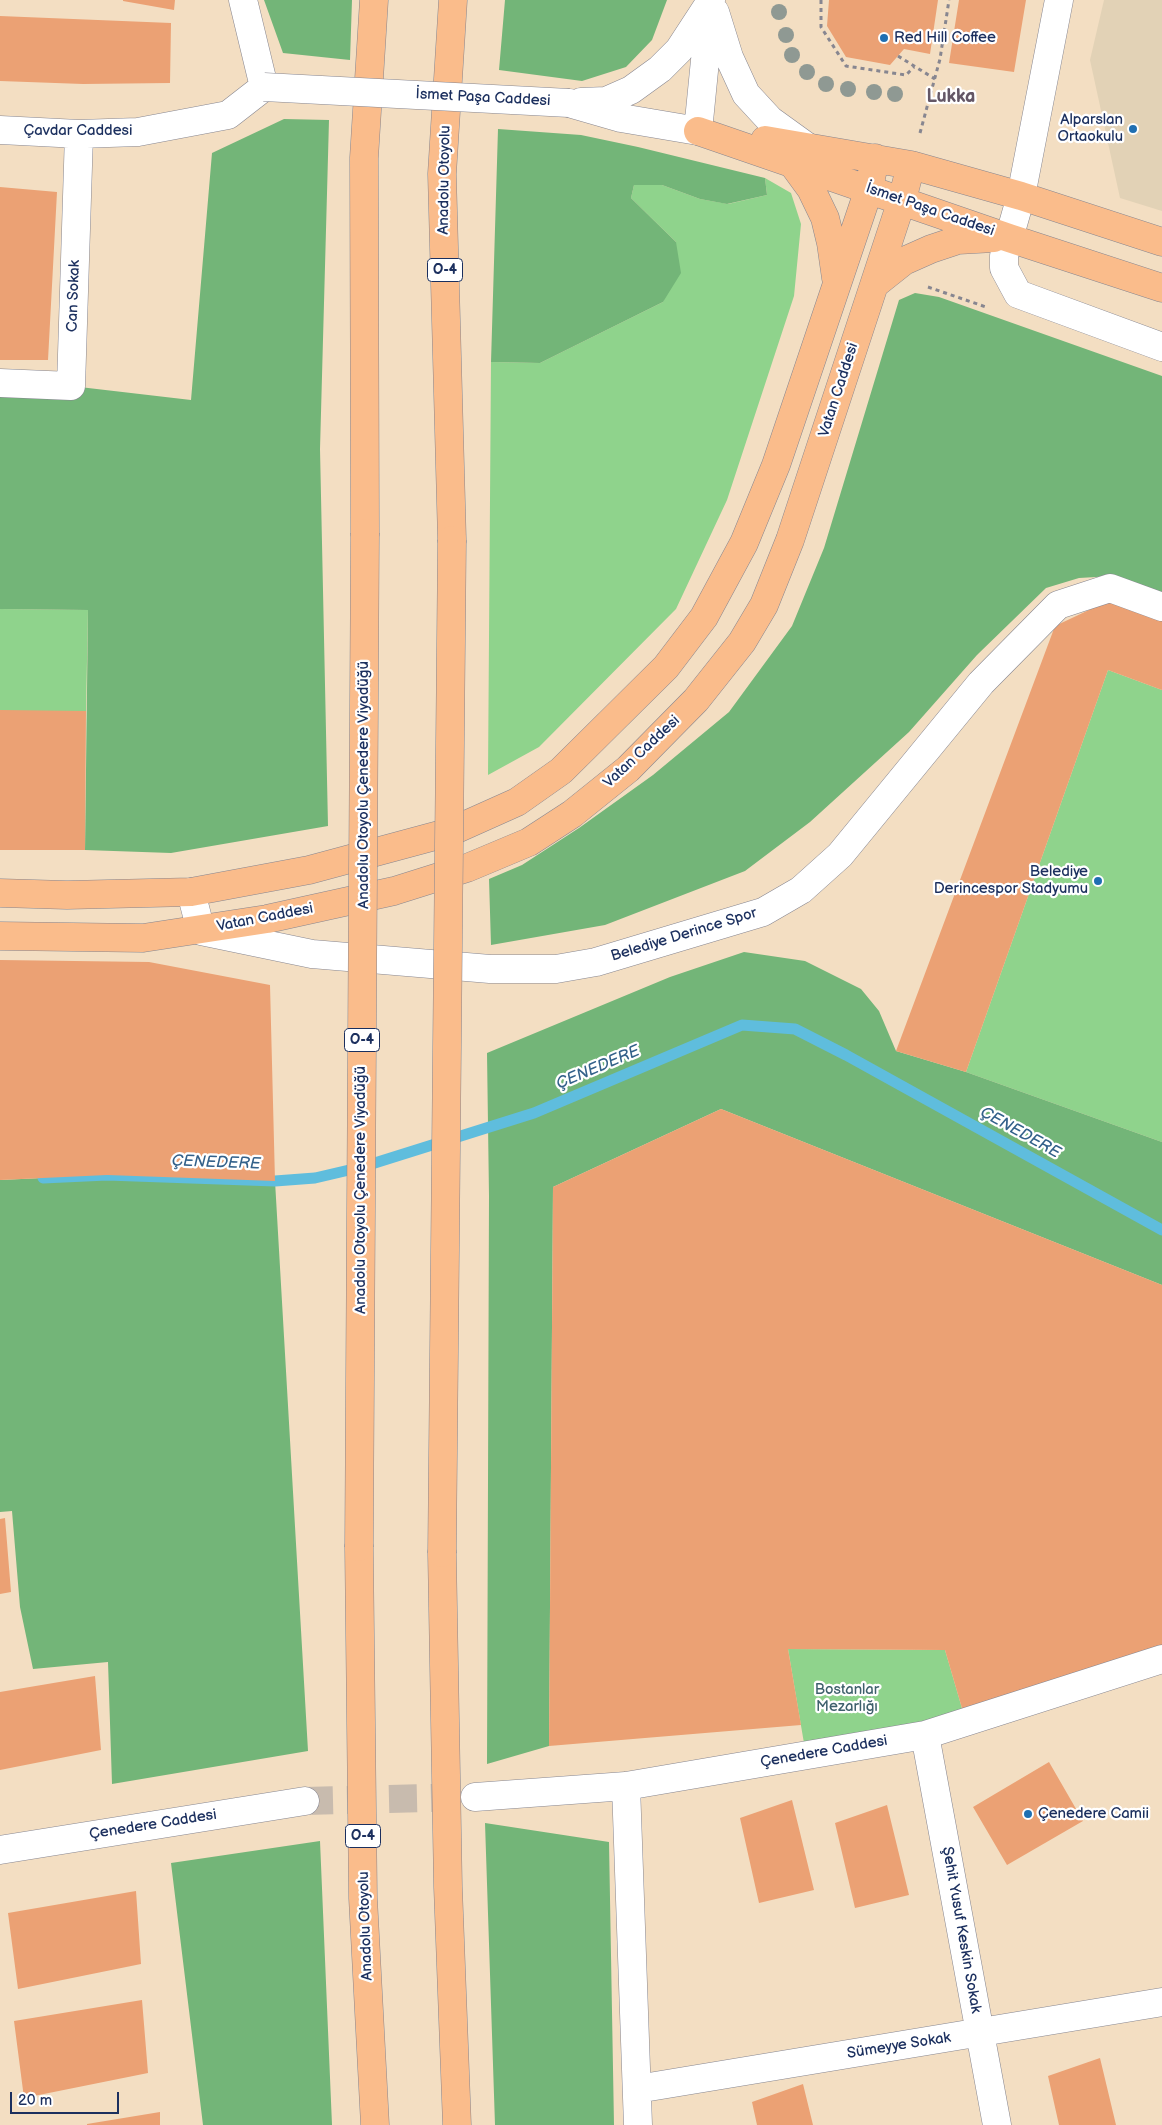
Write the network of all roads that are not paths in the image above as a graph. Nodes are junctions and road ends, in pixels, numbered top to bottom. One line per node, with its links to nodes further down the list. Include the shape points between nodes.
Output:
1 (243, 0): 6 (street)
2 (374, 0): 29 (main road, Anadolu Otoyolu Çenedere Viyadüğü / O-4, bridge, via 364,158)
3 (453, 0): 40 (main road, Anadolu Otoyolu / O-4, bridge, via 442,174 452,540 442,1553 448,1887)
4 (711, 0): 7 (street, via 679,50 631,90 606,101); 9 (street); 11 (street, via 728,57 746,94)
5 (1059, 0): 15 (street)
6 (264, 86): 7 (street, İsmet Paşa Caddesi, bridge); 10 (street, Çavdar Caddesi, via 228,115 138,132)
7 (569, 102): 9 (street, İsmet Paşa Caddesi, via 621,118)
8 (0, 130): 10 (street, Çavdar Caddesi)
9 (698, 131): 11 (main road, İsmet Paşa Caddesi)
10 (79, 134): 23 (street, Can Sokak, via 71,386)
11 (799, 155): 12 (main road, İsmet Paşa Caddesi); 14 (main road, İsmet Paşa Caddesi); 20 (main road, via 825,218)
12 (875, 158): 13 (main road, İsmet Paşa Caddesi); 14 (main road)
13 (911, 165): 15 (main road, İsmet Paşa Caddesi); 16 (main road, Vatan Caddesi)
14 (869, 189): 16 (main road, İsmet Paşa Caddesi); 20 (main road)
15 (1021, 196): 17 (street); 18 (main road, İsmet Paşa Caddesi)
16 (902, 200): 17 (main road, İsmet Paşa Caddesi); 19 (main road, Vatan Caddesi)
17 (1009, 238): 19 (main road, via 958,240 930,249 904,262); 21 (main road, İsmet Paşa Caddesi); 22 (street, via 1004,268 1018,294)
18 (1162, 242)
19 (875, 284): 27 (main road, Vatan Caddesi, via 790,540 764,605 742,642 696,700 628,769 572,814 529,842 467,868 394,891)
20 (837, 285): 25 (main road, via 776,466 744,543 704,617 666,667 561,771 518,802 450,832 309,870)
21 (1162, 288)
22 (1162, 347)
23 (0, 383)
24 (1162, 607): 27 (street, Belediye Derince Spor, via 1110,588 1058,605 981,683 840,855 801,890 763,912 596,962 556,969 490,969 312,954)
25 (191, 892): 26 (main road); 27 (street)
26 (0, 893)
27 (201, 931): 28 (main road, Vatan Caddesi, via 143,938)
28 (0, 936)
29 (359, 1547): 39 (main road, Anadolu Otoyolu / O-4, via 363,1898)
30 (1162, 1659): 31 (street, Çenedere Caddesi)
31 (925, 1735): 32 (street, Çenedere Caddesi); 37 (street, Şehit Yusuf Keskin Sokak)
32 (626, 1786): 33 (street, Çenedere Caddesi); 38 (street)
33 (475, 1797)
34 (305, 1801): 35 (street, Çenedere Caddesi)
35 (0, 1850)
36 (1162, 2002): 37 (street, Sümeyye Sokak)
37 (980, 2032): 38 (street, Sümeyye Sokak); 42 (street, Şehit Yusuf Keskin Sokak)
38 (637, 2089): 41 (street)
39 (376, 2125)
40 (457, 2125)
41 (638, 2125)
42 (997, 2125)

